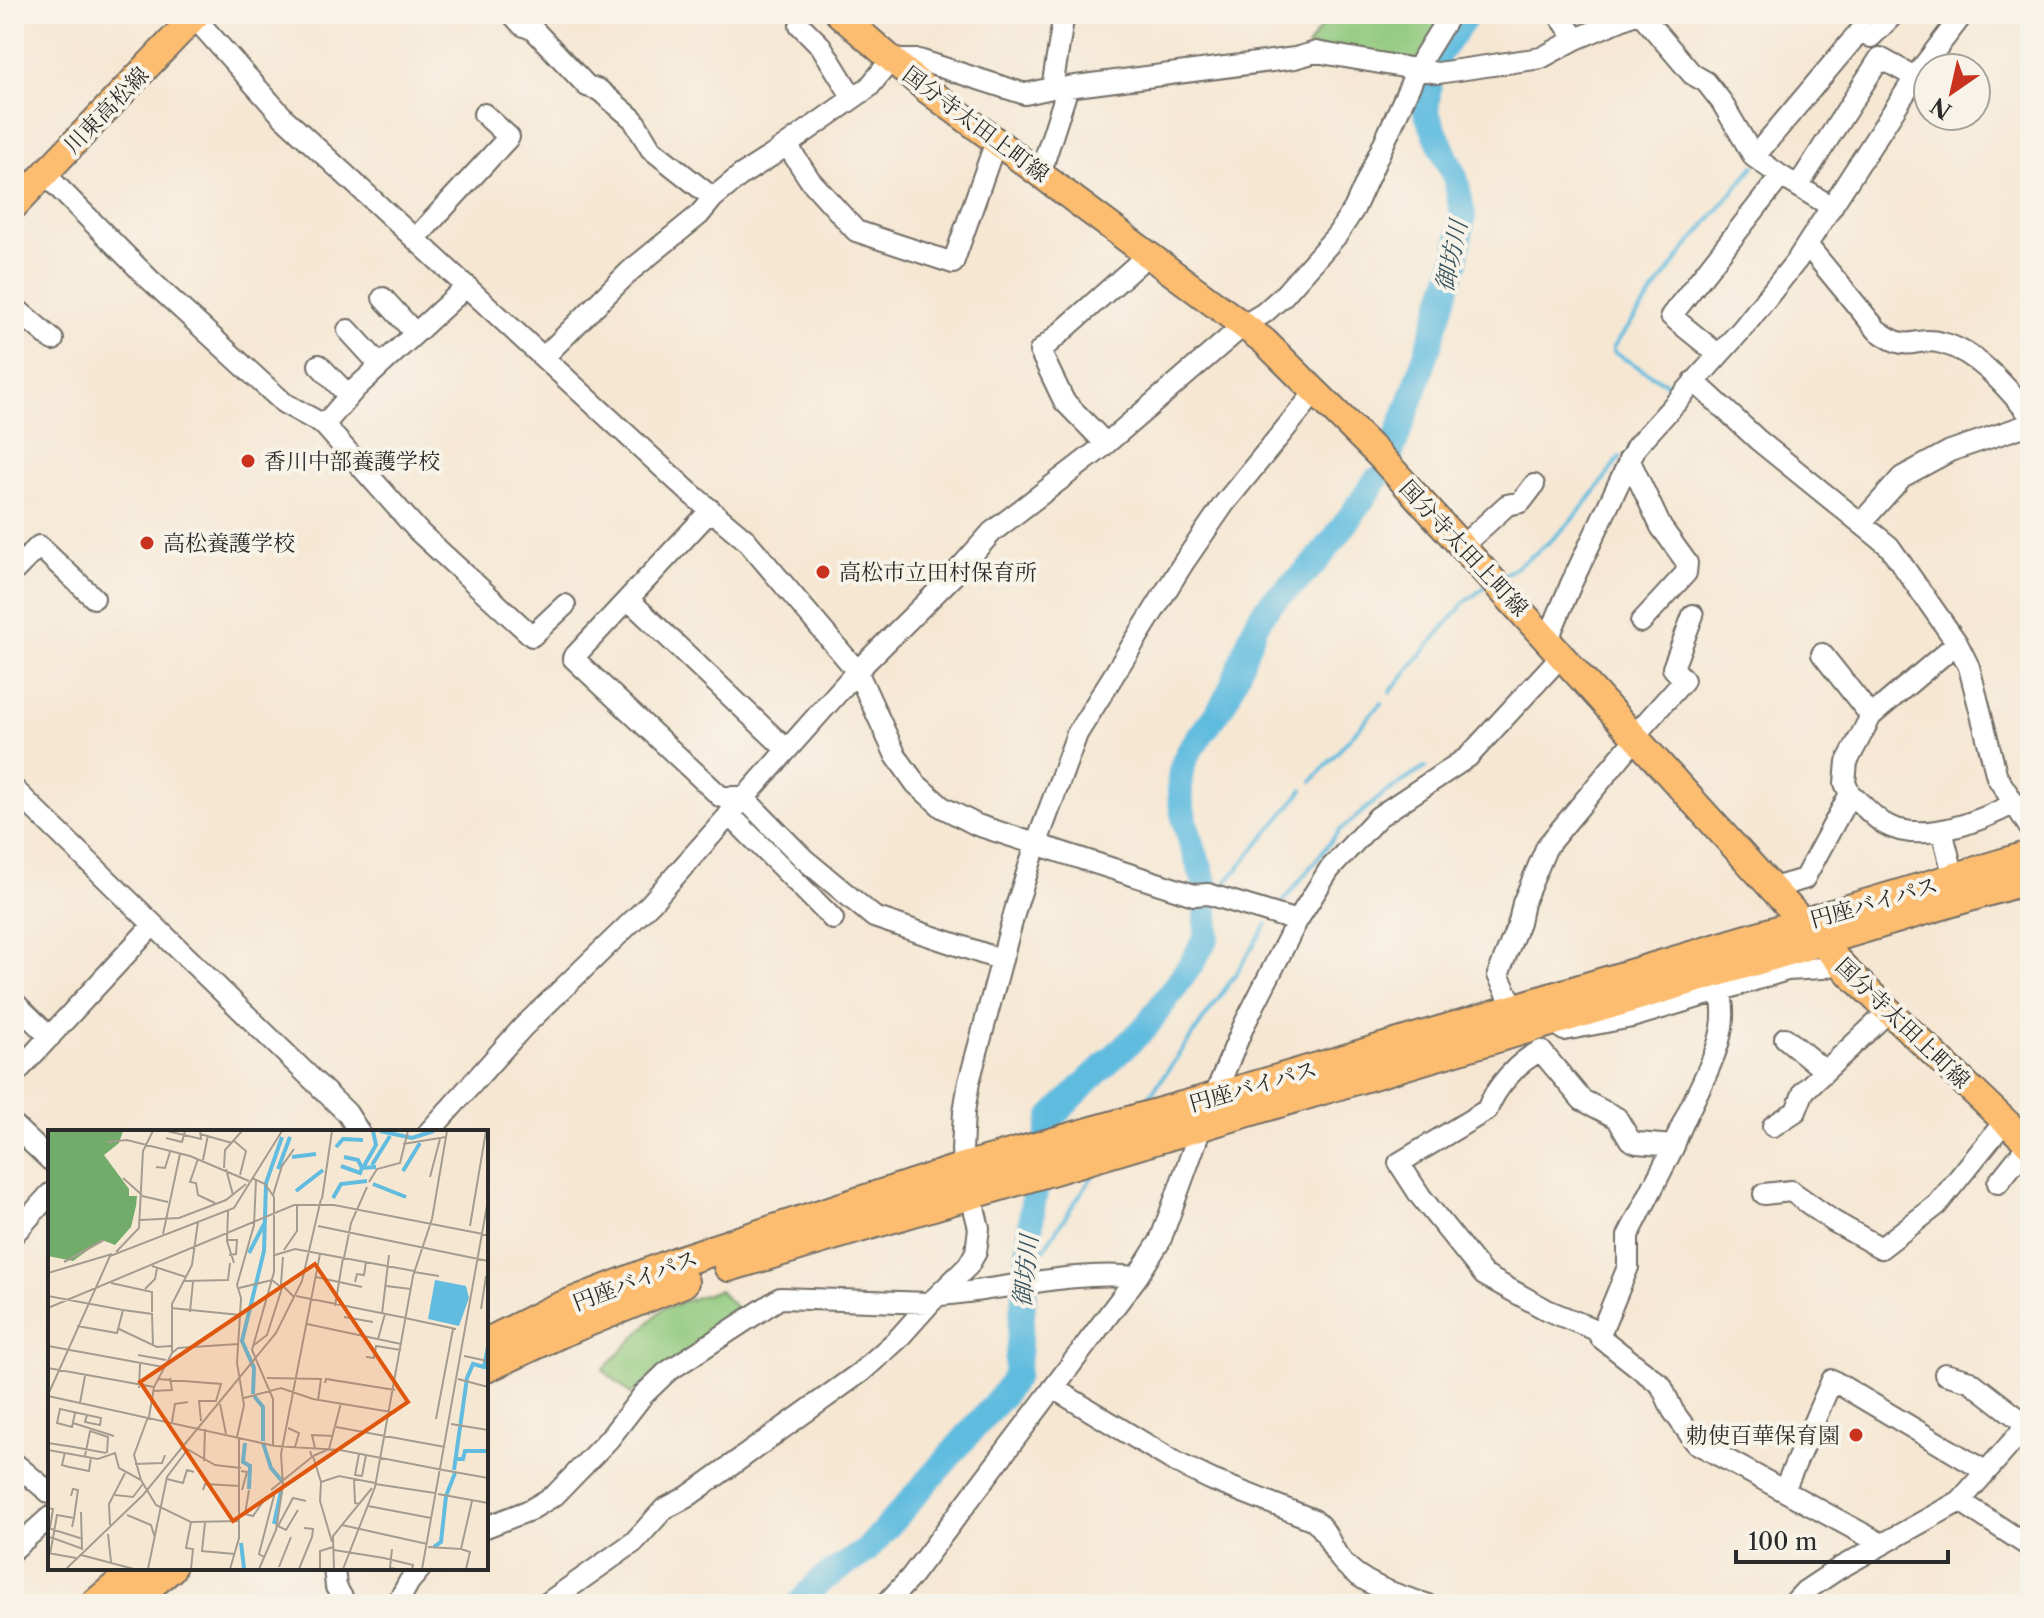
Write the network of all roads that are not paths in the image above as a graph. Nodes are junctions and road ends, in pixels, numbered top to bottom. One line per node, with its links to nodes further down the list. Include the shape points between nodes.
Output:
1 (512, 14): 27 (street, via 587,86 633,119 651,149)
2 (839, 14): 14 (main road, 国分寺太田上町線)
3 (1064, 14): 18 (street)
4 (1450, 14): 15 (street)
5 (1558, 14): 12 (street)
6 (1635, 14): 12 (street)
7 (1641, 14): 23 (street, via 1692,74 1706,82)
8 (1894, 14): 23 (street, via 1871,37 1861,30)
9 (1963, 14): 13 (street)
10 (195, 16): 24 (main road, 川東高松線); 30 (street, via 284,118)
11 (800, 25): 19 (street, via 821,46)
12 (1576, 39): 15 (street, via 1541,58)
13 (1934, 52)
14 (891, 60): 18 (street, via 919,60 1025,94); 19 (street); 21 (main road, 国分寺太田上町線)
15 (1428, 72): 18 (street, via 1316,52); 36 (street, via 1340,231 1283,296)
16 (1912, 75): 26 (street, via 1880,58)
17 (1912, 82): 29 (street)
18 (1060, 88): 25 (street)
19 (853, 98): 22 (street)
20 (484, 114): 30 (street, via 509,137)
21 (996, 141): 22 (street, via 953,263 856,231); 25 (main road, 国分寺太田上町線)
22 (787, 145): 27 (street)
23 (1754, 157): 26 (street)
24 (45, 174): 28 (main road, 川東高松線); 49 (street, via 284,403)
25 (1040, 174): 32 (main road, 国分寺太田上町線)
26 (1789, 181): 29 (street); 40 (street, via 1671,316)
27 (713, 198): 41 (street)
28 (14, 206)
29 (1832, 207): 31 (street)
30 (415, 239): 33 (street)
31 (1807, 245): 40 (street); 47 (street, via 1877,330 1908,346 1931,341 1969,356)
32 (1149, 254): 36 (main road, 国分寺太田上町線); 50 (street, via 1040,351 1064,401)
33 (467, 286): 38 (street); 41 (street)
34 (383, 298): 38 (street)
35 (14, 307): 39 (street)
36 (1244, 325): 45 (main road, 国分寺太田上町線); 50 (street)
37 (348, 330): 43 (street)
38 (415, 333): 43 (street)
39 (53, 340)
40 (1719, 355): 44 (street)
41 (544, 357): 53 (street)
42 (319, 365): 46 (street)
43 (380, 365): 46 (street)
44 (1694, 381): 51 (street); 54 (street)
45 (1316, 391): 55 (main road, 国分寺太田上町線); 75 (street, via 1224,504 1077,734)
46 (349, 396): 49 (street)
47 (2030, 415)
48 (2030, 424): 54 (street, via 1971,442 1902,477)
49 (324, 425): 59 (street, via 419,532 532,636)
50 (1106, 444): 65 (street, via 992,532)
51 (1629, 459): 61 (street, via 1661,527 1687,563 1686,573); 63 (street)
52 (1534, 485): 55 (street, via 1521,502 1507,505)
53 (711, 510): 58 (street); 65 (street, via 746,540)
54 (1861, 523): 62 (street, via 1889,546)
55 (1462, 546): 63 (main road, 国分寺太田上町線)
56 (14, 571): 57 (street, via 39,546)
57 (94, 598)
58 (628, 599): 68 (street); 71 (street, via 573,658 721,797)
59 (565, 605)
60 (1693, 615): 67 (street, via 1673,668 1684,680)
61 (1641, 622)
62 (1957, 643): 66 (street); 73 (street, via 1969,667 1997,777)
63 (1555, 647): 67 (main road, 国分寺太田上町線); 81 (street, via 1468,757 1378,817 1348,848)
64 (1822, 654): 66 (street)
65 (857, 671): 68 (street); 75 (street, via 896,756 916,784 942,807 977,825)
66 (1871, 716): 70 (street, via 1847,762)
67 (1636, 736): 79 (main road, 国分寺太田上町線); 87 (street, via 1547,846 1498,975)
68 (787, 750): 71 (street)
69 (14, 789): 82 (street)
70 (1850, 794): 74 (street, via 1885,824); 79 (street, via 1804,879)
71 (743, 797): 72 (street); 84 (street, via 804,859 874,917)
72 (729, 814): 80 (street); 98 (street, via 651,903 522,1028)
73 (2024, 814): 74 (street)
74 (1942, 830): 77 (street)
75 (1036, 845): 81 (street); 84 (street)
76 (2030, 856): 77 (highway, 円座バイパス)
77 (1954, 878): 83 (highway, 円座バイパス)
78 (2030, 878): 83 (highway, 円座バイパス)
79 (1773, 888): 83 (main road, 国分寺太田上町線)
80 (833, 919)
81 (1297, 921): 93 (street, via 1244,1025)
82 (153, 925): 89 (street); 97 (street, via 347,1113)
83 (1821, 942): 85 (street, via 1823,968 1787,970); 87 (highway, 円座バイパス); 88 (main road, 国分寺太田上町線); 99 (highway, 円座バイパス)
84 (1002, 960): 104 (street, via 964,1112)
85 (1719, 991): 99 (street); 101 (street, via 1723,1026 1718,1045)
86 (14, 1002): 89 (street)
87 (1515, 1009): 93 (highway, 円座バイパス)
88 (1889, 1011): 91 (street); 94 (main road, 国分寺太田上町線)
89 (50, 1037): 92 (street)
90 (1785, 1038): 91 (street)
91 (1825, 1071): 96 (street, via 1804,1091 1796,1111)
92 (14, 1075)
93 (1215, 1097): 99 (street); 102 (highway, 円座バイパス)
94 (2005, 1121): 100 (main road, 国分寺太田上町線); 106 (street, via 1937,1205 1881,1248 1791,1191)
95 (14, 1126): 103 (street)
96 (1773, 1126)
97 (358, 1130)
98 (431, 1130)
99 (1200, 1132): 102 (highway, 円座バイパス); 109 (street, via 1160,1241)
100 (2029, 1145): 105 (street)
101 (1674, 1146): 111 (street, via 1628,1236 1628,1267); 111 (street, via 1630,1140 1617,1118 1582,1100 1541,1051 1520,1066 1487,1110 1399,1163 1484,1275)
102 (1062, 1153): 104 (highway, 円座バイパス)
103 (48, 1158)
104 (968, 1180): 110 (street, via 979,1228 976,1252); 112 (highway, 円座バイパス, via 680,1261 552,1311); 113 (highway, 円座バイパス, via 688,1280)
105 (1998, 1183)
106 (1764, 1194)
107 (48, 1196): 108 (street)
108 (14, 1234)
109 (1137, 1277): 110 (street, via 1116,1274 1022,1283); 115 (street)
110 (935, 1299): 123 (street, via 780,1298 667,1372 555,1495); 135 (street, via 861,1372 664,1509 634,1542)
111 (1600, 1335): 119 (street, via 1661,1385 1696,1443)
112 (488, 1343)
113 (488, 1366)
114 (1945, 1374): 116 (street, via 1970,1381)
115 (1053, 1388): 136 (street); 137 (street, via 1177,1463 1314,1520 1324,1527 1349,1569 1391,1594)
116 (2028, 1424): 118 (street)
117 (14, 1463): 120 (street)
118 (1985, 1471): 119 (street, via 1832,1380); 121 (street)
119 (1784, 1490): 124 (street)
120 (48, 1491)
121 (1960, 1501): 124 (street); 125 (street)
122 (48, 1519): 126 (street)
123 (488, 1526)
124 (1882, 1544): 138 (street, via 1805,1591)
125 (2030, 1547)
126 (14, 1548)
127 (137, 1570): 131 (highway)
128 (168, 1570): 132 (highway)
129 (334, 1570): 133 (street)
130 (419, 1570): 134 (street)
131 (96, 1604)
132 (126, 1604)
133 (346, 1604)
134 (397, 1604)
135 (546, 1604)
136 (886, 1604)
137 (1426, 1604)
138 (1793, 1604)

